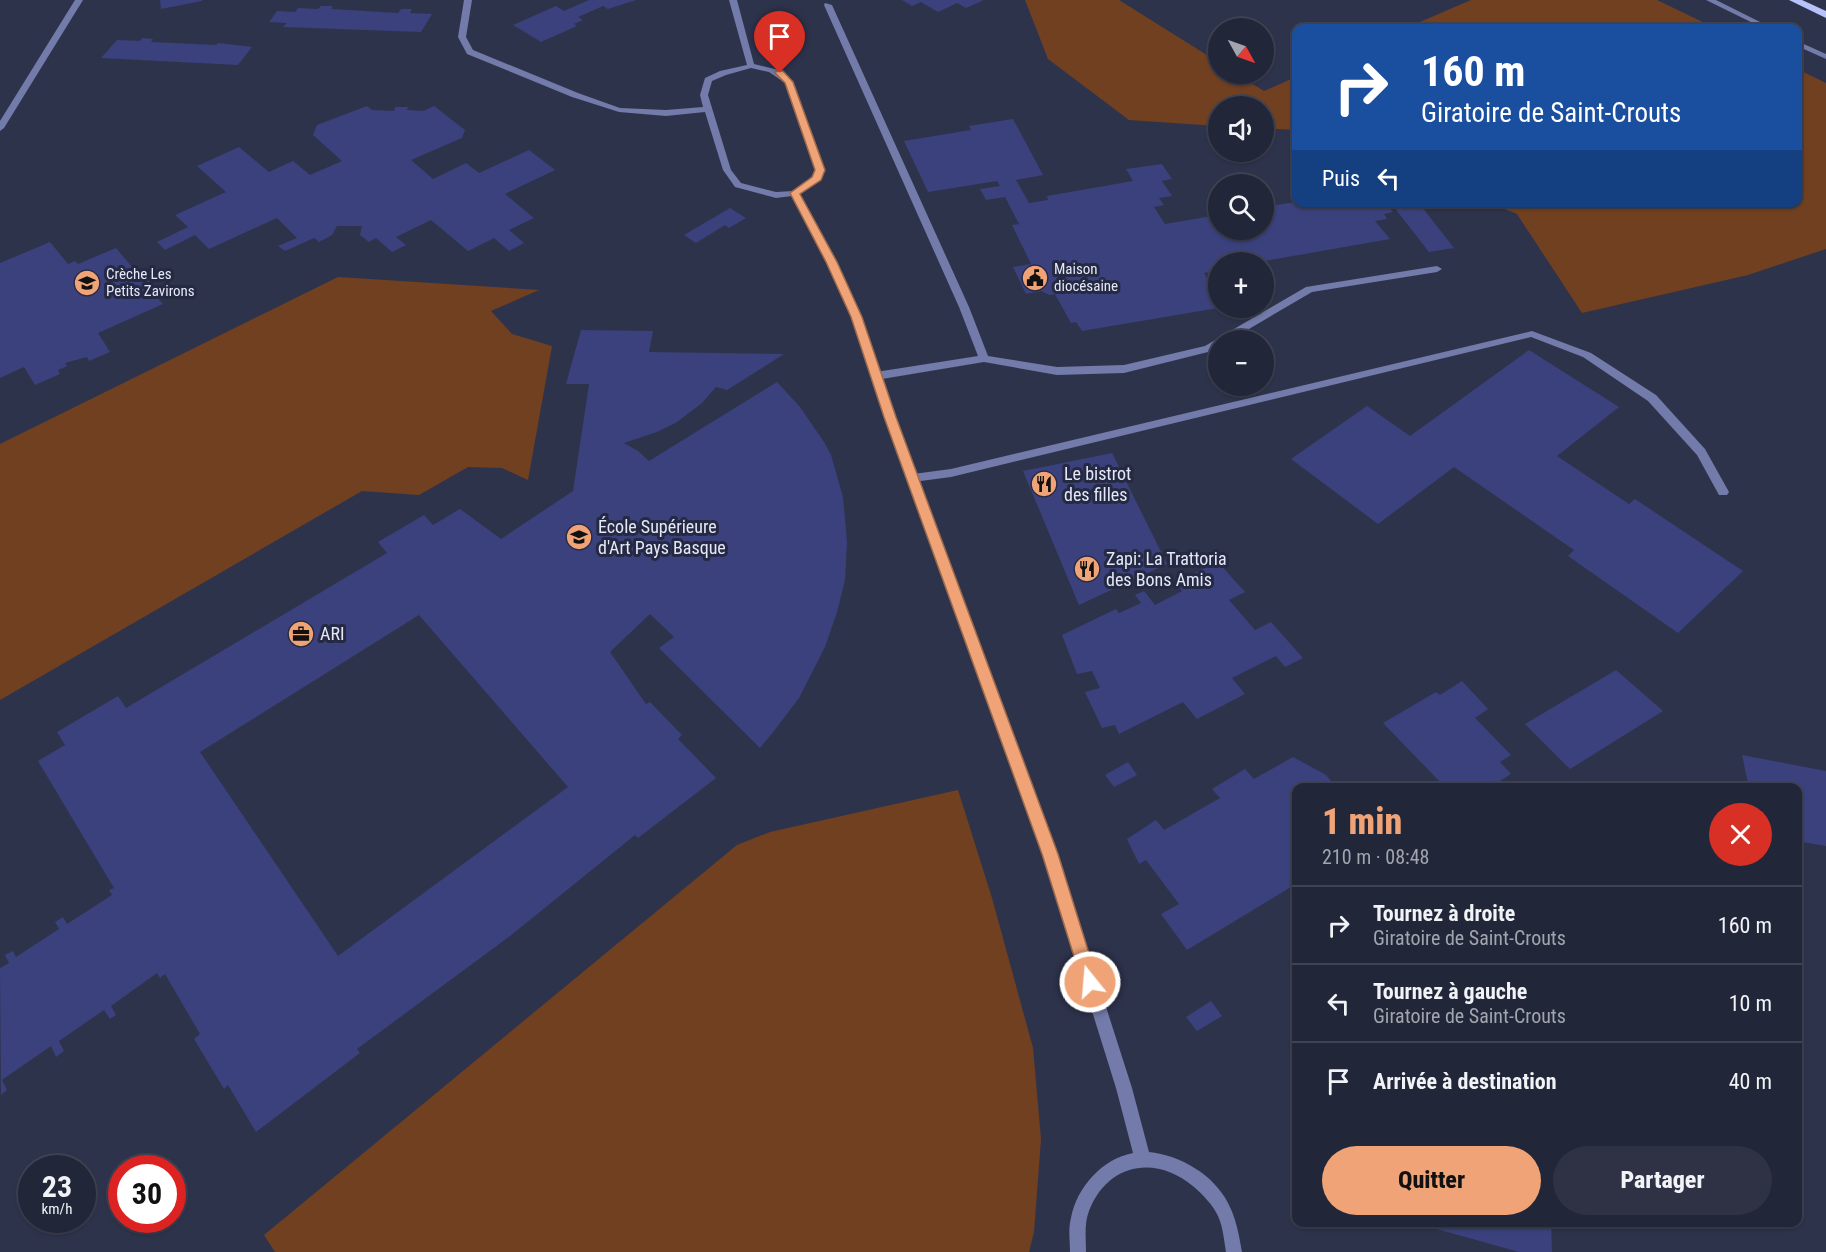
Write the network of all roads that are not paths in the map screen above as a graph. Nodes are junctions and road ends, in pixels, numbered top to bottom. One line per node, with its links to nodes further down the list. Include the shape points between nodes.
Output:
1 (79, 0): 13 (street)
2 (468, 0): 12 (street, via 462,36 470,52 619,110 666,113)
3 (733, 0): 11 (street)
4 (1710, 0): 8 (street)
5 (1794, 0): 7 (main road)
6 (828, 5): 18 (street)
7 (1826, 15)
8 (1760, 24)
9 (1802, 45): 10 (street)
10 (1826, 57)
11 (750, 66): 12 (street, via 708,80 704,95); 14 (street, via 780,73 789,82 820,170 817,178)
12 (708, 109): 14 (street, via 727,170 738,185 768,194)
13 (0, 128)
14 (795, 193): 19 (street, via 857,317)
15 (1437, 269): 16 (street, via 1309,289)
16 (1240, 330)
17 (1208, 349): 18 (street, via 1124,369 1057,371)
18 (984, 359): 19 (street)
19 (876, 376): 20 (street)
20 (913, 478): 21 (street, via 951,473 1532,334 1587,355 1652,399 1701,452); 22 (street, via 1050,854)
21 (1723, 492)
22 (1143, 1159): 23 (street, via 1120,1164 1100,1178 1085,1198 1077,1224); 24 (street, via 1164,1161 1186,1170 1205,1185 1221,1205)
23 (1078, 1252)
24 (1234, 1252)

